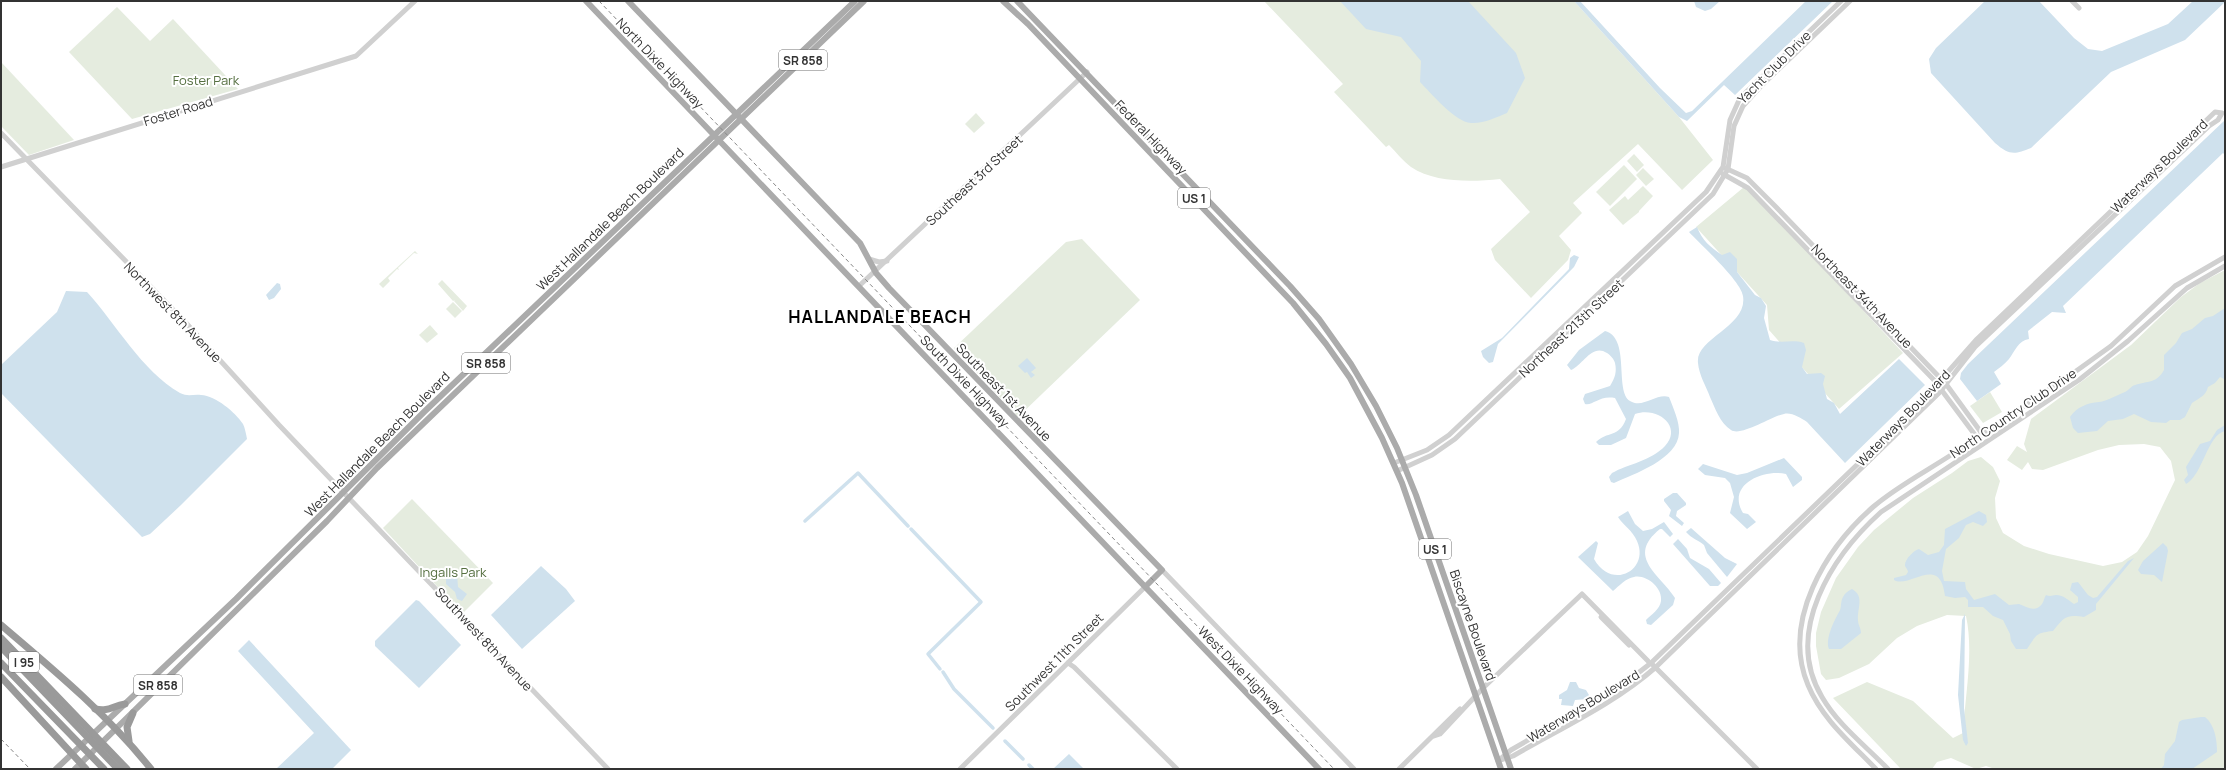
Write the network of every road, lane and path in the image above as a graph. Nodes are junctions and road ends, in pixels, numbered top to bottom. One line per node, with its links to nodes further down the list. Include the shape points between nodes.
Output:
1 (415, 1): 25 (street, Foster Road, via 356,56)
2 (586, 1): 22 (main road, North Dixie Highway)
3 (628, 1): 20 (main road, Southeast 1st Avenue)
4 (855, 1): 12 (main road, SR 858)
5 (864, 1): 14 (main road, SR 858)
6 (1003, 1): 18 (main road, Federal Highway / US 1)
7 (1017, 1): 17 (main road, Federal Highway / US 1)
8 (1842, 1): 29 (street, Yacht Club Drive, via 1740,98 1730,120)
9 (1850, 1): 29 (street, Yacht Club Drive, via 1746,101 1734,126)
10 (2072, 1): 11 (street)
11 (2079, 8)
12 (836, 19): 13 (main road, SR 858); 14 (main road)
13 (823, 31): 15 (main road); 16 (main road, SR 858)
14 (829, 36): 15 (main road, SR 858)
15 (805, 58): 19 (main road, SR 858)
16 (794, 59): 19 (main road, via 794,63 781,76); 20 (main road, SR 858)
17 (1087, 72): 18 (street, Southeast 3rd Street); 24 (main road, Federal Highway / US 1)
18 (1080, 79): 23 (main road, Federal Highway / US 1); 32 (street, Southeast 3rd Street)
19 (779, 82): 20 (main road, SR 858)
20 (738, 117): 22 (main road, SR 858); 31 (main road, Southeast 1st Avenue, via 860,243)
21 (1, 133): 25 (street, Northwest 8th Avenue)
22 (716, 137): 35 (main road, South Dixie Highway); 47 (main road, West Hallandale Beach Boulevard / SR 858); 49 (main road, West Hallandale Beach Boulevard / SR 858)
23 (1143, 144): 24 (main road, via 1156,153); 26 (main road, Federal Highway / US 1)
24 (1163, 153): 28 (main road, Federal Highway / US 1)
25 (26, 159): 27 (street, Foster Road); 58 (street, Northwest 8th Avenue, via 186,323)
26 (1157, 160): 28 (main road, via 1164,160); 40 (main road, Federal Highway / US 1, via 1293,303)
27 (1, 167)
28 (1177, 167): 41 (main road, Federal Highway / US 1, via 1319,319)
29 (1725, 170): 44 (street, Northeast 34th Avenue, via 1752,182); 46 (street, Northeast 34th Avenue, via 1748,188); 54 (street, Northeast 213th Street, via 1706,192 1449,436 1426,450); 56 (street, Northeast 213th Street, via 1713,194 1455,439 1432,455)
30 (2225, 257): 36 (street, North Country Club Drive)
31 (869, 259): 32 (street, via 878,262); 34 (main road, Southeast 1st Avenue)
32 (888, 261): 34 (street, Southeast 3rd Street)
33 (2225, 266): 37 (street, North Country Club Drive)
34 (876, 272): 35 (street, Southeast 3rd Street); 63 (main road, Southeast 1st Avenue)
35 (859, 286): 67 (main road, South Dixie Highway)
36 (2175, 286): 37 (street); 38 (street, North Country Club Drive)
37 (2180, 293): 39 (street, North Country Club Drive)
38 (2134, 325): 39 (street); 51 (street, North Country Club Drive, via 2111,346 2079,369)
39 (2140, 331): 53 (street, North Country Club Drive, via 2079,380)
40 (1334, 356): 41 (main road, via 1344,363); 42 (main road, Federal Highway / US 1)
41 (1351, 364): 43 (main road, Federal Highway / US 1)
42 (1344, 369): 43 (main road); 45 (main road, Federal Highway / US 1)
43 (1360, 378): 54 (main road, Biscayne Boulevard / US 1)
44 (1944, 382): 44 (street, Waterways Boulevard, via 1975,347 2218,120 2222,113 2212,114 1977,340); 46 (street, Waterways Boulevard); 51 (street, Northeast 34th Avenue)
45 (1354, 386): 55 (main road, Biscayne Boulevard / US 1)
46 (1940, 387): 52 (street, Northeast 34th Avenue); 74 (street, Waterways Boulevard); 77 (street, Waterways Boulevard)
47 (436, 400): 48 (main road, West Hallandale Beach Boulevard / SR 858); 49 (main road)
48 (425, 411): 50 (main road); 58 (main road, West Hallandale Beach Boulevard / SR 858)
49 (430, 417): 50 (main road, West Hallandale Beach Boulevard / SR 858)
50 (421, 426): 59 (main road, West Hallandale Beach Boulevard / SR 858)
51 (1982, 434): 52 (street, North Country Club Drive); 53 (street, Northeast 34th Avenue)
52 (1977, 437): 53 (street, Northeast 34th Avenue); 93 (street, North Country Club Drive, via 1874,506 1837,545 1815,583 1803,616 1800,634 1802,665 1808,685 1822,711)
53 (1984, 442): 92 (street, North Country Club Drive, via 1876,516 1846,549 1823,587 1809,626 1809,658 1813,678 1828,706)
54 (1402, 460): 55 (street, Northeast 213th Street); 56 (main road, Biscayne Boulevard / US 1)
55 (1394, 463): 57 (main road, Biscayne Boulevard / US 1)
56 (1405, 467): 57 (street, Northeast 213th Street); 66 (main road, Biscayne Boulevard / US 1)
57 (1397, 471): 65 (main road, Biscayne Boulevard / US 1)
58 (344, 492): 59 (street, Southwest 8th Avenue); 60 (main road, West Hallandale Beach Boulevard / SR 858)
59 (350, 498): 62 (main road, West Hallandale Beach Boulevard / SR 858); 104 (street, Southwest 8th Avenue)
60 (311, 525): 61 (main road, West Hallandale Beach Boulevard / SR 858); 62 (main road, via 309,532 298,544)
61 (291, 545): 64 (main road, via 290,552 277,566); 83 (main road, West Hallandale Beach Boulevard / SR 858)
62 (297, 550): 64 (main road, West Hallandale Beach Boulevard / SR 858)
63 (1162, 570): 67 (main road, Southwest 11th Street); 108 (street)
64 (276, 571): 85 (main road, West Hallandale Beach Boulevard / SR 858, via 152,691)
65 (1433, 571): 66 (main road); 68 (main road, Biscayne Boulevard / US 1)
66 (1446, 583): 69 (main road, Biscayne Boulevard / US 1)
67 (1146, 586): 76 (street, Southwest 11th Street); 107 (main road, West Dixie Highway)
68 (1439, 589): 69 (main road, via 1446,591); 82 (main road, Biscayne Boulevard / US 1)
69 (1451, 598): 81 (main road, Biscayne Boulevard / US 1)
70 (1, 624): 84 (highway, via 72,685)
71 (1, 638): 80 (highway, I 95)
72 (1, 646): 80 (highway); 90 (highway)
73 (1, 655): 78 (highway); 90 (highway)
74 (1650, 662): 77 (street); 81 (street, via 1646,661 1581,595); 86 (street, Waterways Boulevard, via 1620,687)
75 (1, 663): 78 (highway, I 95)
76 (1068, 664): 105 (street, Southwest 11th Street); 106 (street, via 1074,667)
77 (1656, 667): 88 (street, Waterways Boulevard, via 1631,687); 112 (street)
78 (9, 672): 90 (highway, I 95)
79 (1, 678): 94 (highway)
80 (47, 686): 90 (highway, I 95)
81 (1483, 688): 82 (street); 95 (main road, Biscayne Boulevard / US 1)
82 (1476, 696): 97 (main road, Biscayne Boulevard / US 1); 109 (street, via 1440,734 1434,736)
83 (125, 704): 84 (highway, via 116,705 108,710); 87 (main road, West Hallandale Beach Boulevard / SR 858)
84 (95, 709): 87 (highway)
85 (133, 713): 89 (main road, West Hallandale Beach Boulevard / SR 858); 91 (highway, via 127,727)
86 (1566, 719): 88 (street); 95 (street, Waterways Boulevard)
87 (107, 721): 89 (highway); 94 (main road, West Hallandale Beach Boulevard / SR 858)
88 (1569, 724): 95 (street, Waterways Boulevard)
89 (116, 730): 91 (highway); 98 (main road, West Hallandale Beach Boulevard / SR 858)
90 (80, 731): 96 (highway, I 95); 96 (highway, I 95)
91 (129, 741): 103 (highway)
92 (1865, 745): 93 (street); 114 (street, North Country Club Drive)
93 (1859, 751): 113 (street, North Country Club Drive)
94 (72, 754): 98 (highway); 99 (main road, West Hallandale Beach Boulevard / SR 858)
95 (1507, 756): 97 (street, Waterways Boulevard); 111 (main road, Biscayne Boulevard / US 1)
96 (105, 761): 100 (highway); 101 (highway); 102 (highway, I 95)
97 (1498, 761): 110 (main road, Biscayne Boulevard / US 1)
98 (81, 767)
99 (58, 768)
100 (112, 769)
101 (118, 769)
102 (127, 769)
103 (151, 769)
104 (608, 769)
105 (960, 769)
106 (1177, 769)
107 (1319, 769)
108 (1354, 769)
109 (1399, 769)
110 (1501, 769)
111 (1511, 769)
112 (1757, 769)
113 (1876, 769)
114 (1888, 769)

